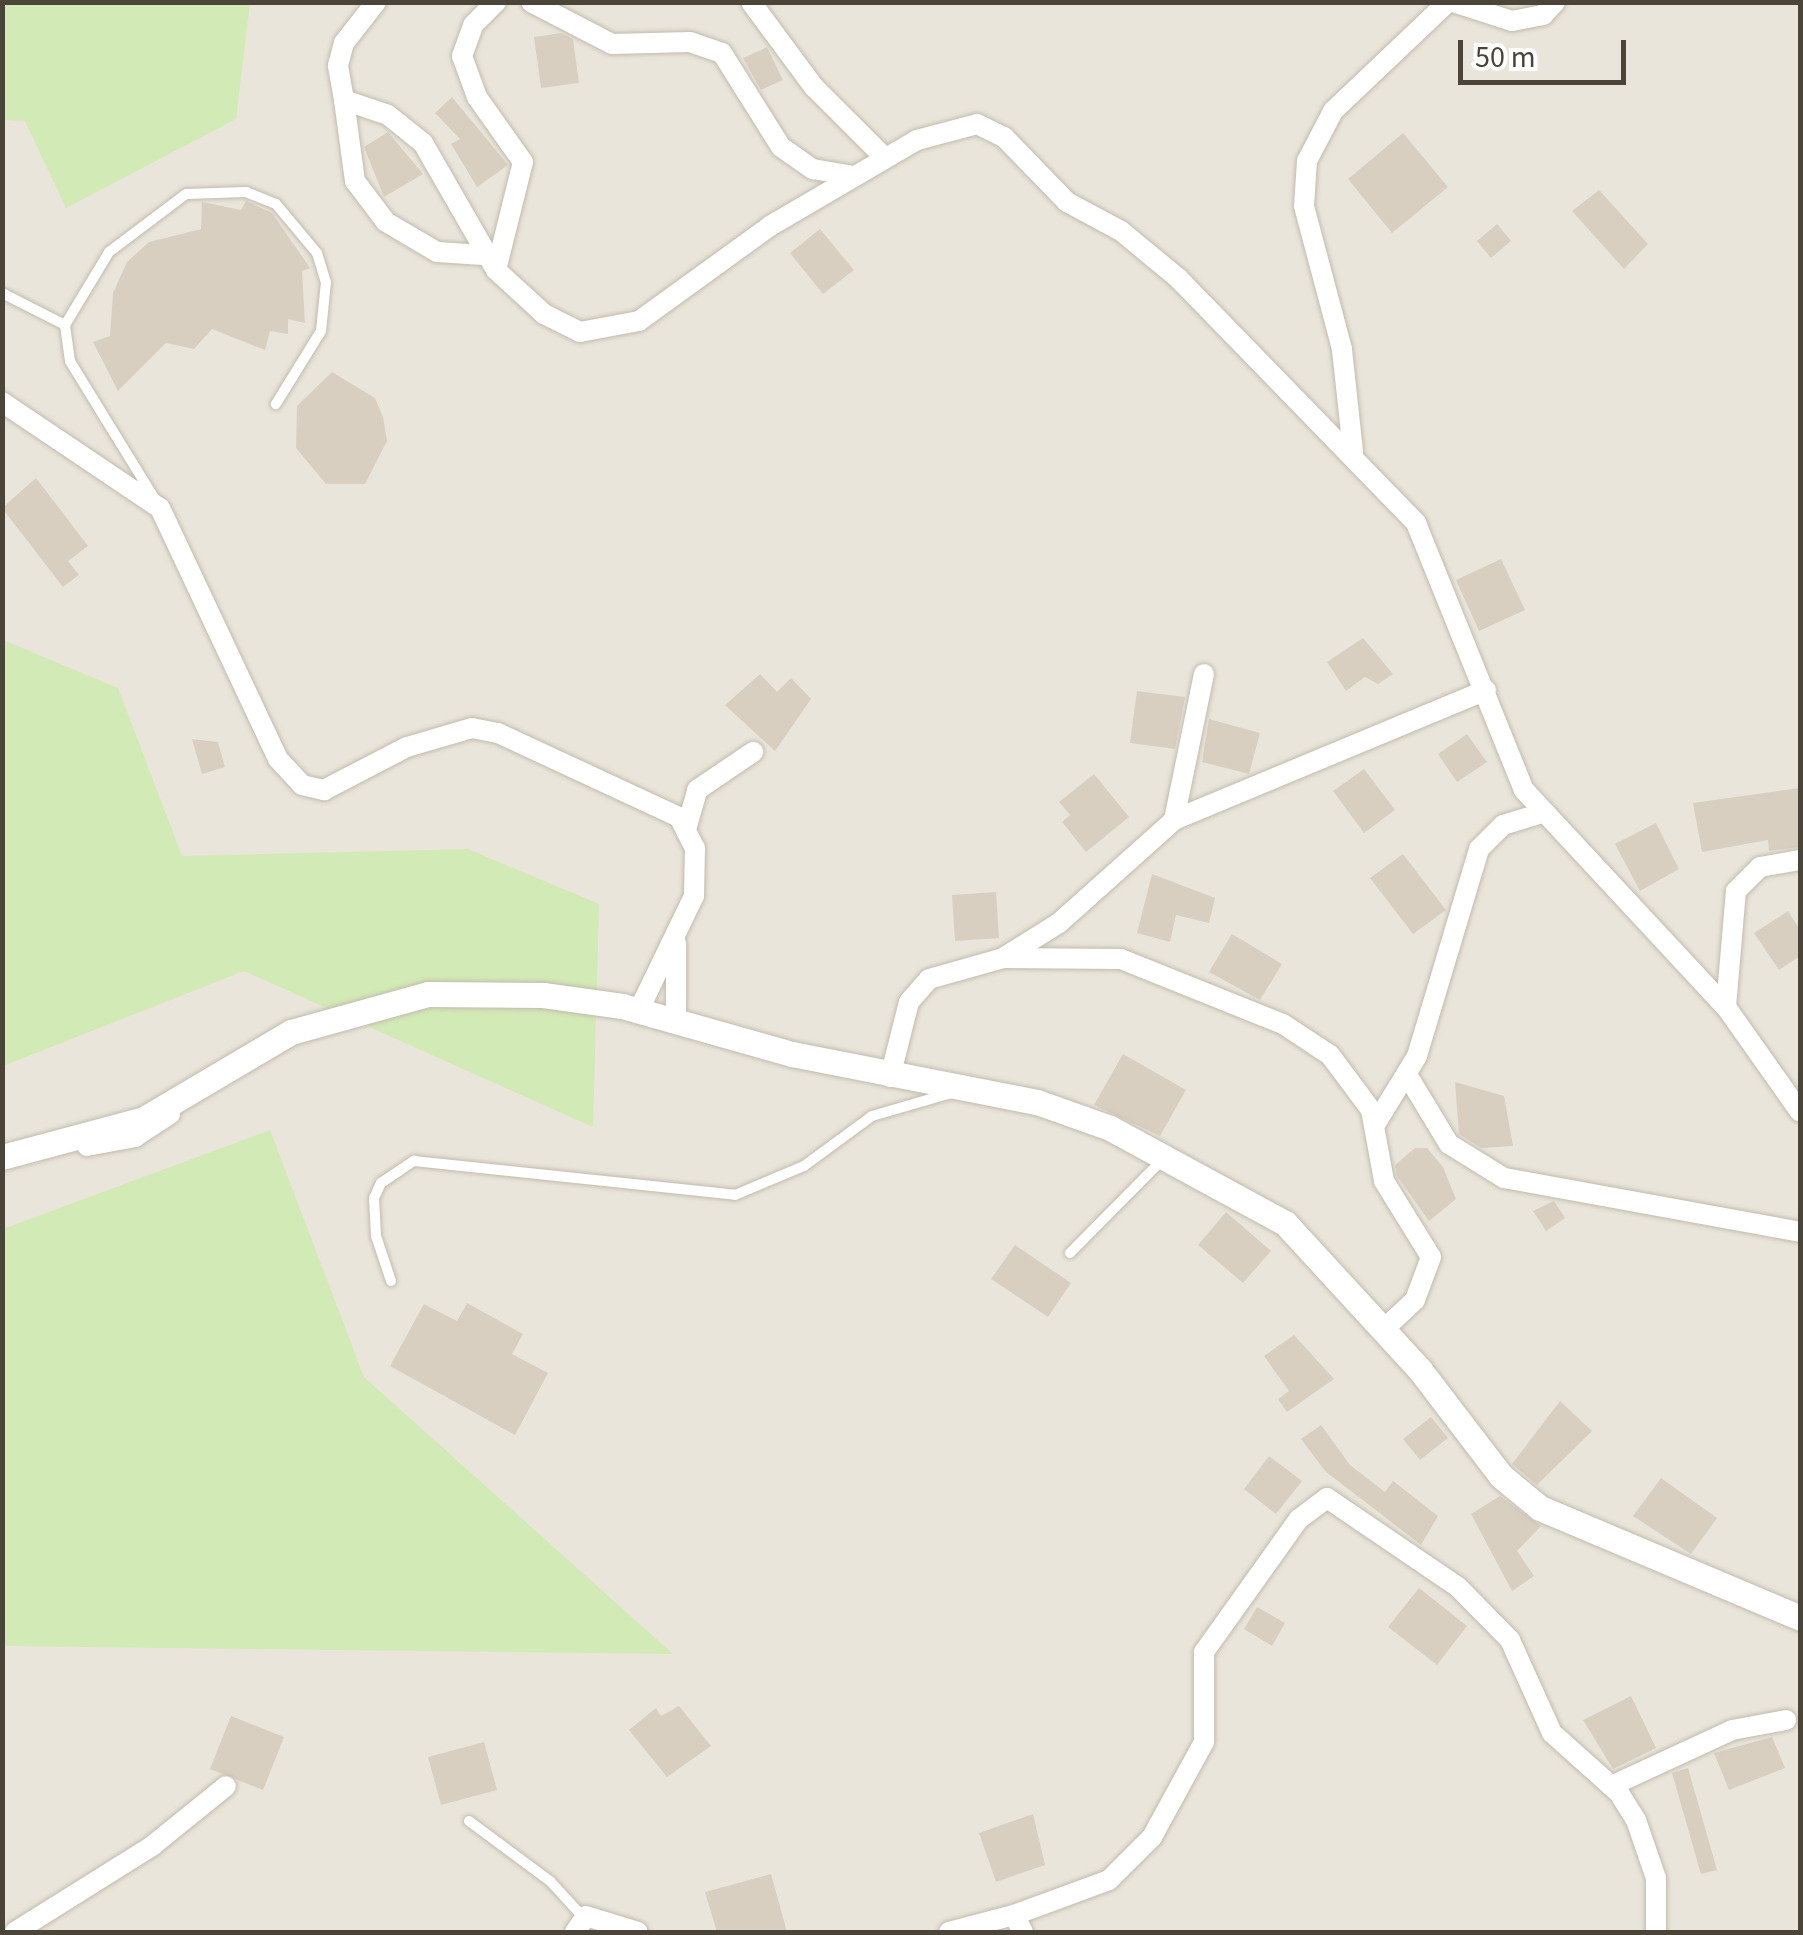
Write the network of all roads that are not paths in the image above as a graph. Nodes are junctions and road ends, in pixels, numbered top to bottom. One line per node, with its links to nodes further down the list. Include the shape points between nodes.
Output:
1 (376, 2): 7 (street, via 344,43 338,66)
2 (496, 2): 10 (street, via 473,25 462,56 478,96 523,162)
3 (531, 2): 9 (street, via 612,44 690,42 722,53 796,162)
4 (751, 2): 8 (street, via 814,88)
5 (1451, 2): 6 (street, via 1512,21 1542,15); 15 (street, via 1332,111 1307,161 1304,206 1342,349)
6 (1555, 2)
7 (344, 100): 10 (street, via 388,115 424,143); 10 (street, via 355,181 386,222 437,252)
8 (883, 156): 9 (street); 15 (street, via 945,130 990,127 1068,202 1121,231 1178,278)
9 (852, 176): 10 (street, via 617,330 562,325)
10 (490, 262)
11 (2, 294): 12 (lane)
12 (65, 325): 14 (lane, via 109,252 160,210 186,194 246,192 276,204 298,228 326,282 320,331); 16 (lane, via 70,361)
13 (2, 402): 16 (street)
14 (276, 404)
15 (1353, 451): 18 (street, via 1416,523)
16 (160, 508): 22 (street, via 278,759 302,785 324,790 408,747 472,728 524,744)
17 (1204, 674): 21 (street)
18 (1486, 690): 20 (street, via 1508,756); 21 (street)
19 (753, 752): 22 (street, via 697,790)
20 (1542, 813): 26 (street); 30 (street, via 1504,825 1479,849)
21 (1174, 820): 25 (street, via 1059,923)
22 (687, 826): 24 (street, via 698,867)
23 (1800, 860): 26 (street, via 1760,867 1736,891)
24 (676, 941): 27 (street); 28 (street)
25 (1003, 958): 29 (street, via 919,988); 34 (street, via 1121,960 1283,1024 1351,1077)
26 (1726, 1007): 33 (street)
27 (639, 1010): 28 (street); 32 (street, via 543,995 428,994 380,1003 291,1032)
28 (676, 1018): 29 (street)
29 (890, 1076): 31 (street)
30 (1409, 1078): 34 (street); 38 (street, via 1450,1144 1504,1178)
31 (978, 1087): 35 (street, via 1071,1111); 40 (lane, via 872,1116 804,1166 735,1195 414,1161 390,1175 374,1198)
32 (177, 1104): 36 (street); 37 (street, via 135,1137)
33 (1800, 1112)
34 (1376, 1123): 41 (street, via 1384,1181 1431,1257 1415,1300)
35 (1166, 1156): 39 (lane); 41 (street, via 1285,1223)
36 (2, 1157)
37 (2, 1166)
38 (1800, 1232)
39 (1070, 1253)
40 (391, 1281)
41 (1383, 1330): 42 (street, via 1501,1476 1530,1500 1606,1541)
42 (1800, 1618)
43 (1786, 1720): 45 (street, via 1732,1730)
44 (226, 1786): 49 (street, via 152,1846)
45 (1611, 1786): 48 (street, via 1552,1733 1523,1660 1496,1622 1438,1572 1321,1498 1204,1652 1204,1742 1152,1837 1108,1880); 52 (street, via 1646,1844)
46 (469, 1821): 47 (lane, via 552,1882)
47 (578, 1924): 50 (street)
48 (1019, 1924): 51 (street)
49 (15, 1932)
50 (638, 1932)
51 (949, 1932)
52 (1656, 1932)

